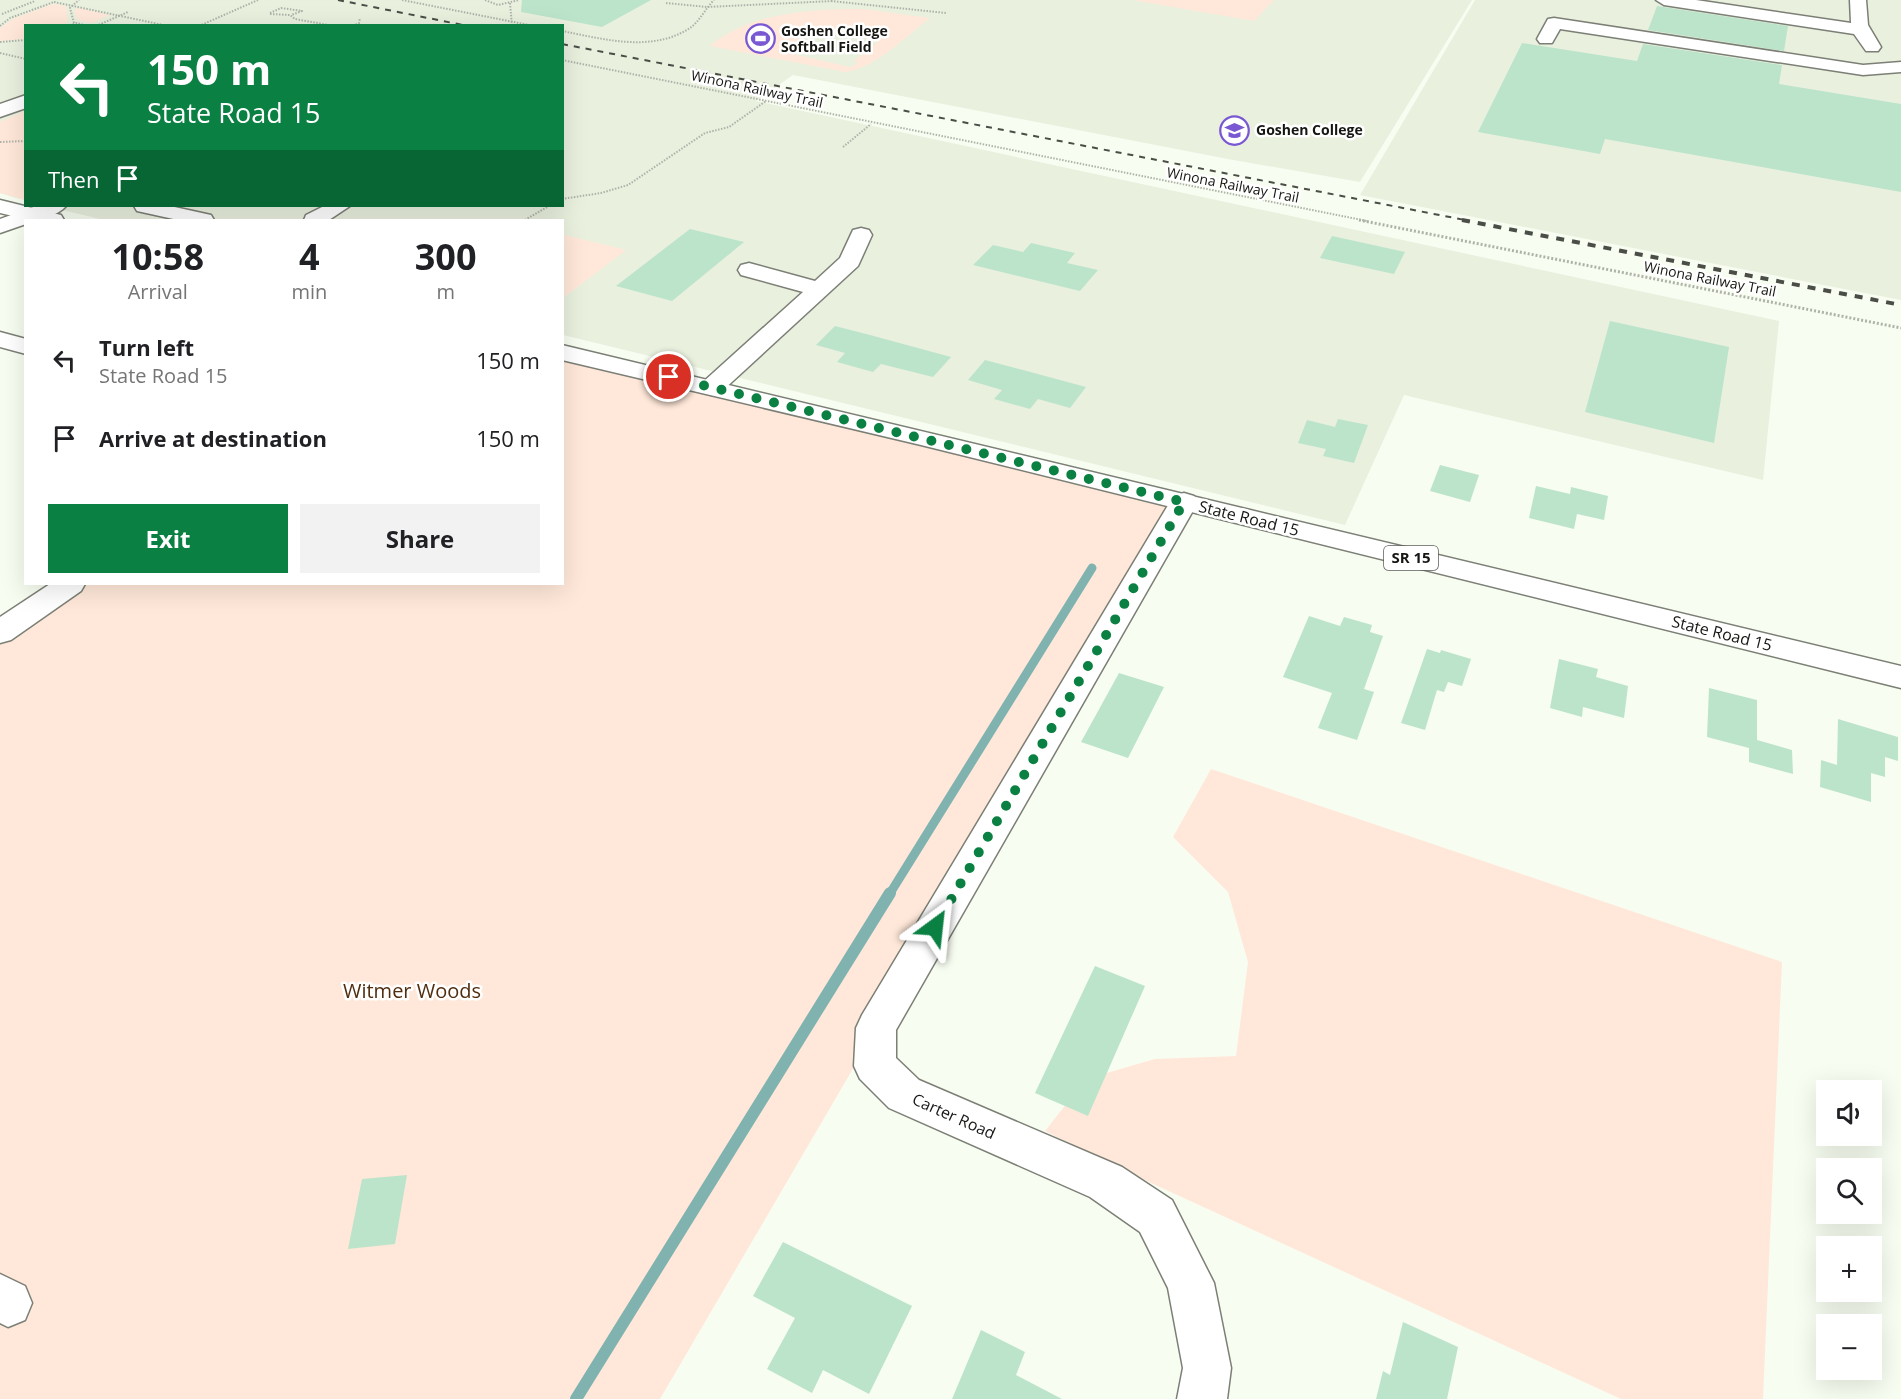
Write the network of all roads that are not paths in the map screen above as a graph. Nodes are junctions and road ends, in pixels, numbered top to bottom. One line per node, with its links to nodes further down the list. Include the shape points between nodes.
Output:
1 (1664, 0): 3 (main road)
2 (1858, 0): 3 (main road)
3 (1860, 30): 5 (main road, via 1872,47)
4 (1546, 39): 5 (main road, via 1554,23 1863,70)
5 (1901, 65)
6 (24, 102): 7 (main road)
7 (0, 111)
8 (0, 206): 12 (main road)
9 (52, 207): 12 (main road)
10 (149, 207): 14 (main road)
11 (337, 207): 15 (main road)
12 (30, 214): 13 (main road); 16 (main road)
13 (49, 219)
14 (199, 219)
15 (316, 219)
16 (0, 226)
17 (861, 235): 19 (main road, via 850,261)
18 (749, 270): 19 (main road)
19 (820, 289): 23 (main road)
20 (0, 339): 21 (main road)
21 (24, 346)
22 (564, 352): 23 (main road, State Road 15 / SR 15)
23 (712, 387): 24 (main road, State Road 15 / SR 15)
24 (1184, 502): 27 (main road, State Road 15 / SR 15); 28 (main road, Carter Road, via 876,1028 875,1066 904,1094 1106,1182 1156,1216 1191,1283 1207,1368)
25 (69, 585): 26 (main road)
26 (0, 632)
27 (1901, 677)
28 (1202, 1399)

